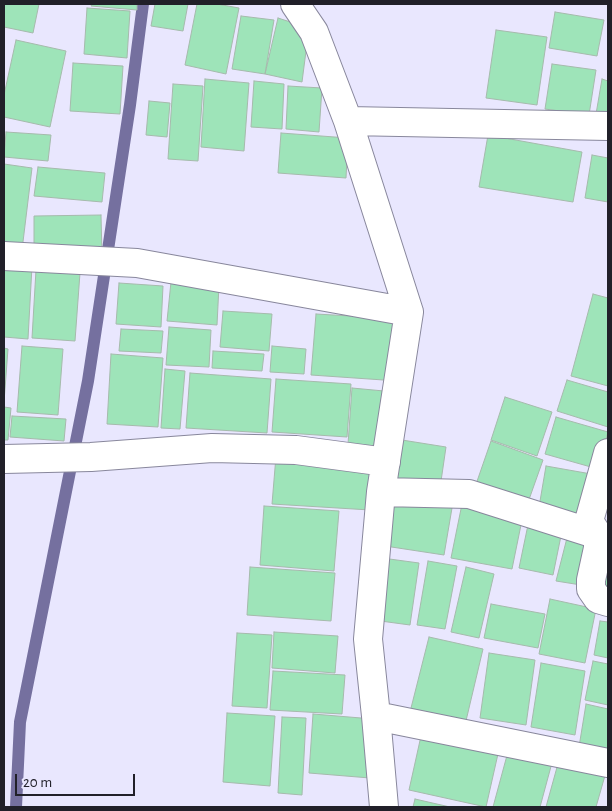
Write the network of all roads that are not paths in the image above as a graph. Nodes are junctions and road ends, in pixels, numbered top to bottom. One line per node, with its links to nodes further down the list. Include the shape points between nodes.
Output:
1 (295, 4): 2 (street, via 314,32)
2 (348, 121): 3 (street); 5 (street)
3 (608, 126)
4 (4, 256): 5 (street, via 137,263)
5 (409, 312): 8 (street)
6 (608, 453): 10 (street, via 589,521)
7 (4, 459): 8 (street, via 221,448 296,450)
8 (386, 462): 9 (street)
9 (381, 492): 10 (street, via 469,494); 12 (street, via 368,639)
10 (598, 535): 11 (street, via 591,589 598,599)
11 (608, 602)
12 (376, 716): 13 (street); 14 (street)
13 (608, 764)
14 (384, 807)

